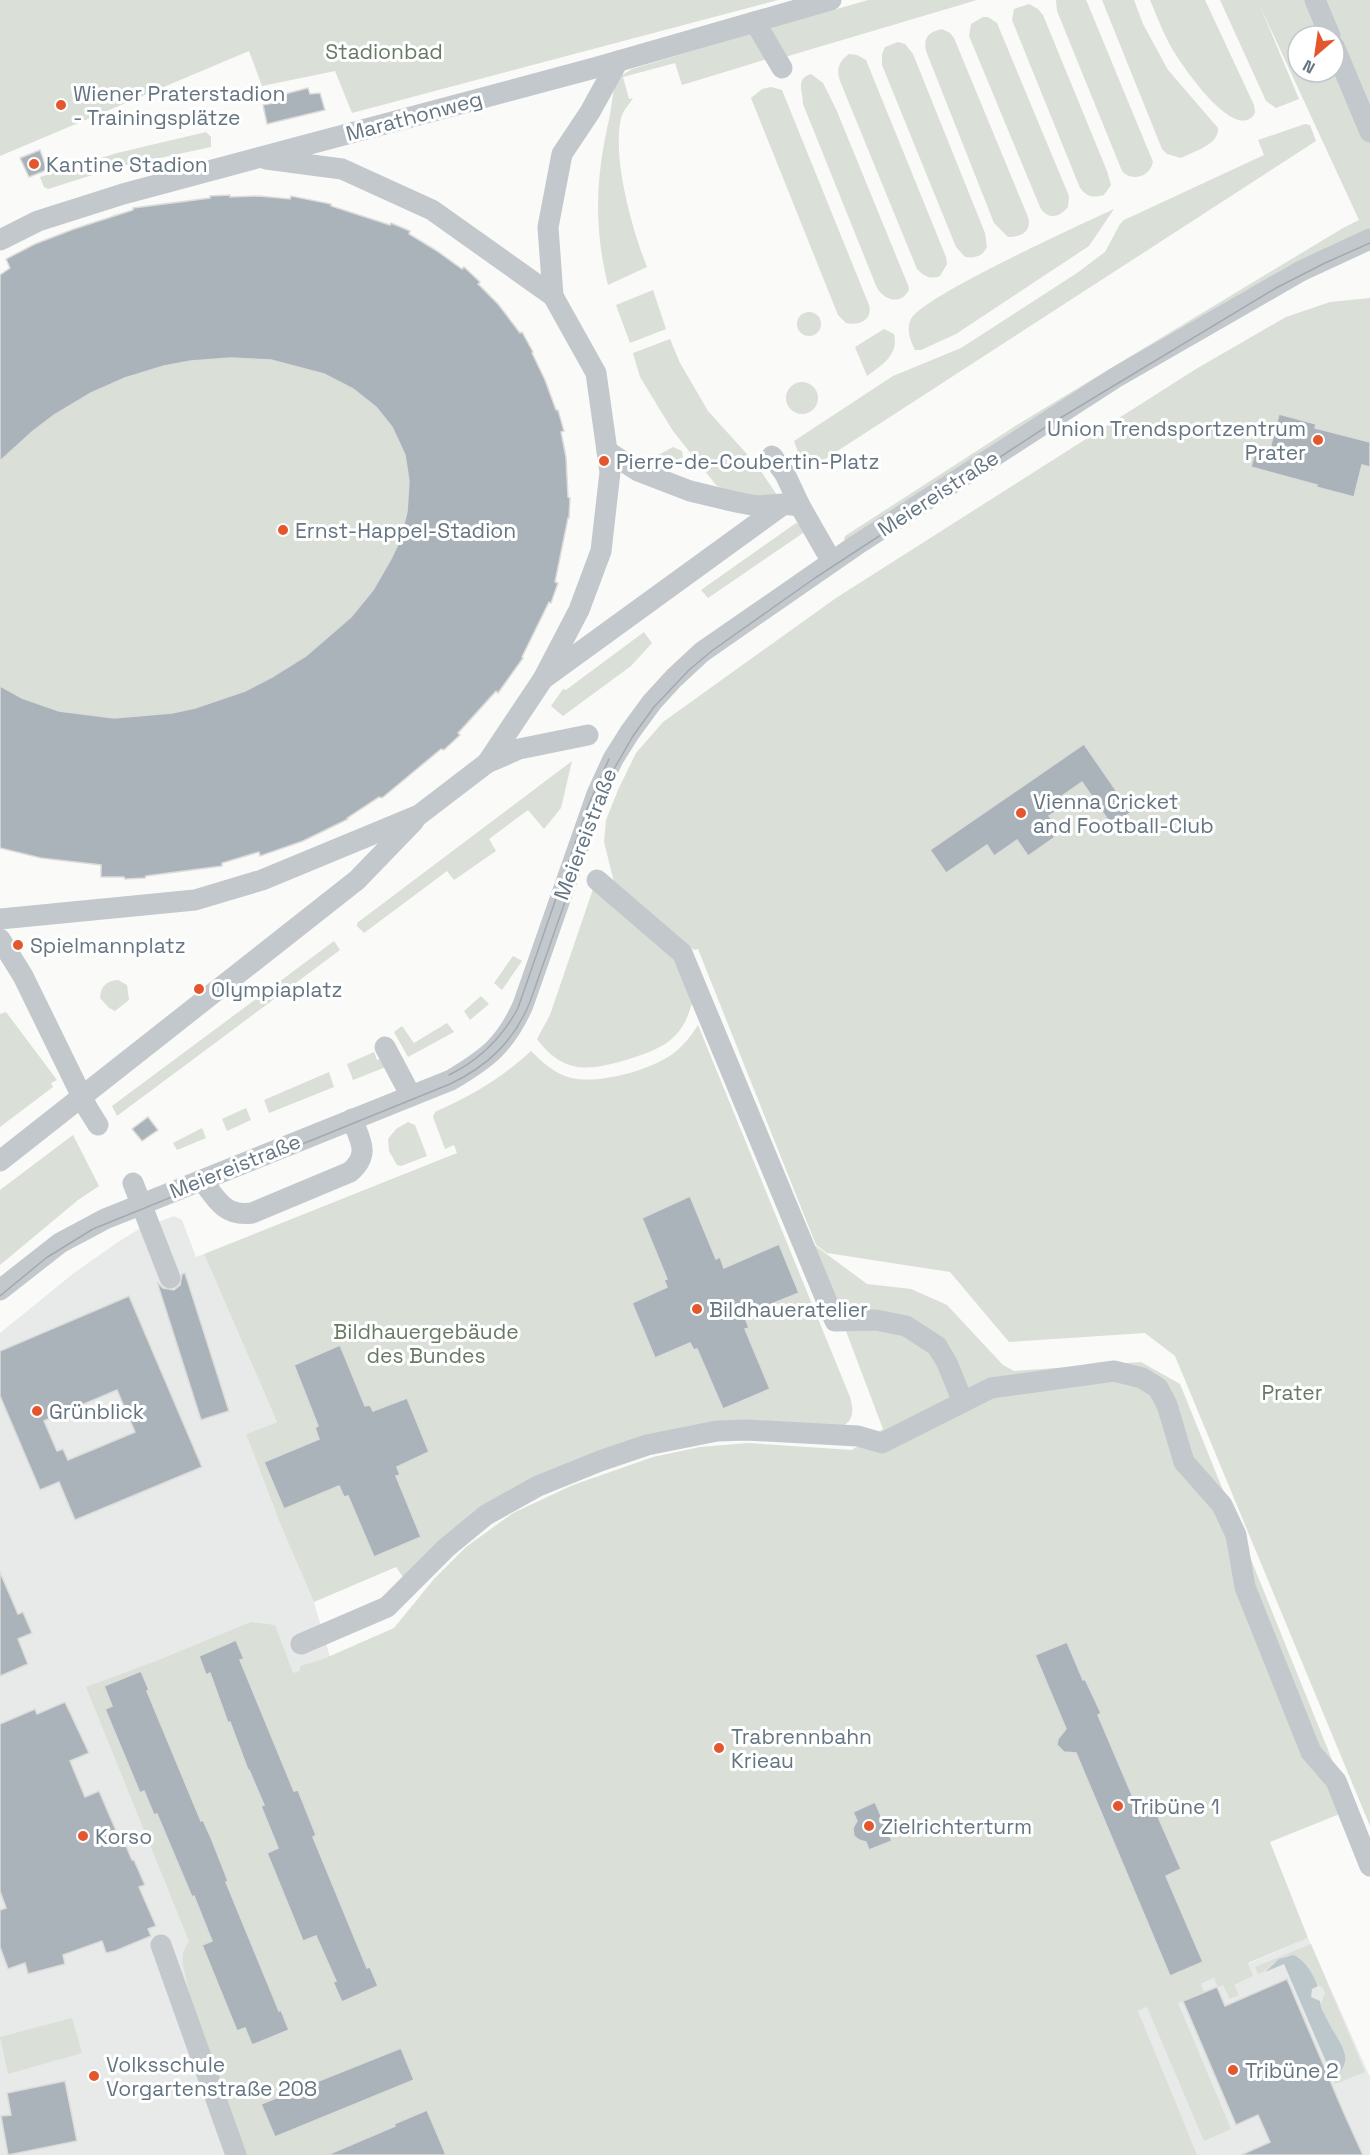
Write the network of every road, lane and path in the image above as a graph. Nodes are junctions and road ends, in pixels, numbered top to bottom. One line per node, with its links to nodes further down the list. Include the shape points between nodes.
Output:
1 (831, 0): 3 (street, Marathonweg)
2 (1315, 0): 4 (street)
3 (755, 22): 5 (street, Marathonweg); 6 (street)
4 (1325, 24)
5 (618, 61): 9 (street, Marathonweg); 12 (street, via 562,154 548,227)
6 (782, 68)
7 (1346, 75): 8 (street)
8 (1370, 132)
9 (255, 158): 11 (street, Marathonweg, via 48,217); 12 (street, via 342,169 432,210)
10 (1370, 239): 16 (street, Meiereistraße, via 1301,271 1115,378)
11 (0, 240)
12 (553, 296): 13 (street, via 596,373)
13 (607, 451): 15 (street, via 638,471 690,490 757,506); 17 (street, via 610,472 601,551 579,610)
14 (772, 456): 15 (street, via 785,474)
15 (792, 505): 16 (street); 17 (street)
16 (832, 562): 25 (street, Meiereistraße, via 702,652 652,702 619,750 597,794 512,1028 479,1064)
17 (543, 678): 19 (street)
18 (588, 735): 19 (street, via 519,749)
19 (487, 763): 20 (street)
20 (419, 815): 22 (street, via 262,880 195,900); 26 (street, via 357,880)
21 (597, 880): 35 (street, via 682,953 701,977 835,1322 876,1320 906,1326 938,1346)
22 (0, 919)
23 (0, 939): 26 (street, via 23,976)
24 (385, 1047): 25 (street)
25 (411, 1096): 27 (street, Meiereistraße)
26 (83, 1097): 28 (street); 29 (street)
27 (352, 1119): 30 (street, Meiereistraße); 30 (street, via 363,1151 356,1167 252,1213 226,1208)
28 (98, 1125)
29 (0, 1161)
30 (202, 1180): 32 (street, Meiereistraße)
31 (133, 1183): 32 (street)
32 (141, 1204): 33 (street); 34 (street, Meiereistraße, via 60,1244)
33 (170, 1278)
34 (0, 1290)
35 (963, 1402): 36 (street, via 882,1443 858,1436 717,1431 647,1445 600,1461 538,1486 486,1515 446,1548 387,1607); 37 (street, via 991,1389 1114,1371 1142,1378 1158,1388 1184,1462 1222,1505 1236,1535 1245,1587 1311,1752 1336,1781)
36 (301, 1644)
37 (1370, 1866)
38 (161, 1945): 39 (street)
39 (236, 2155)

